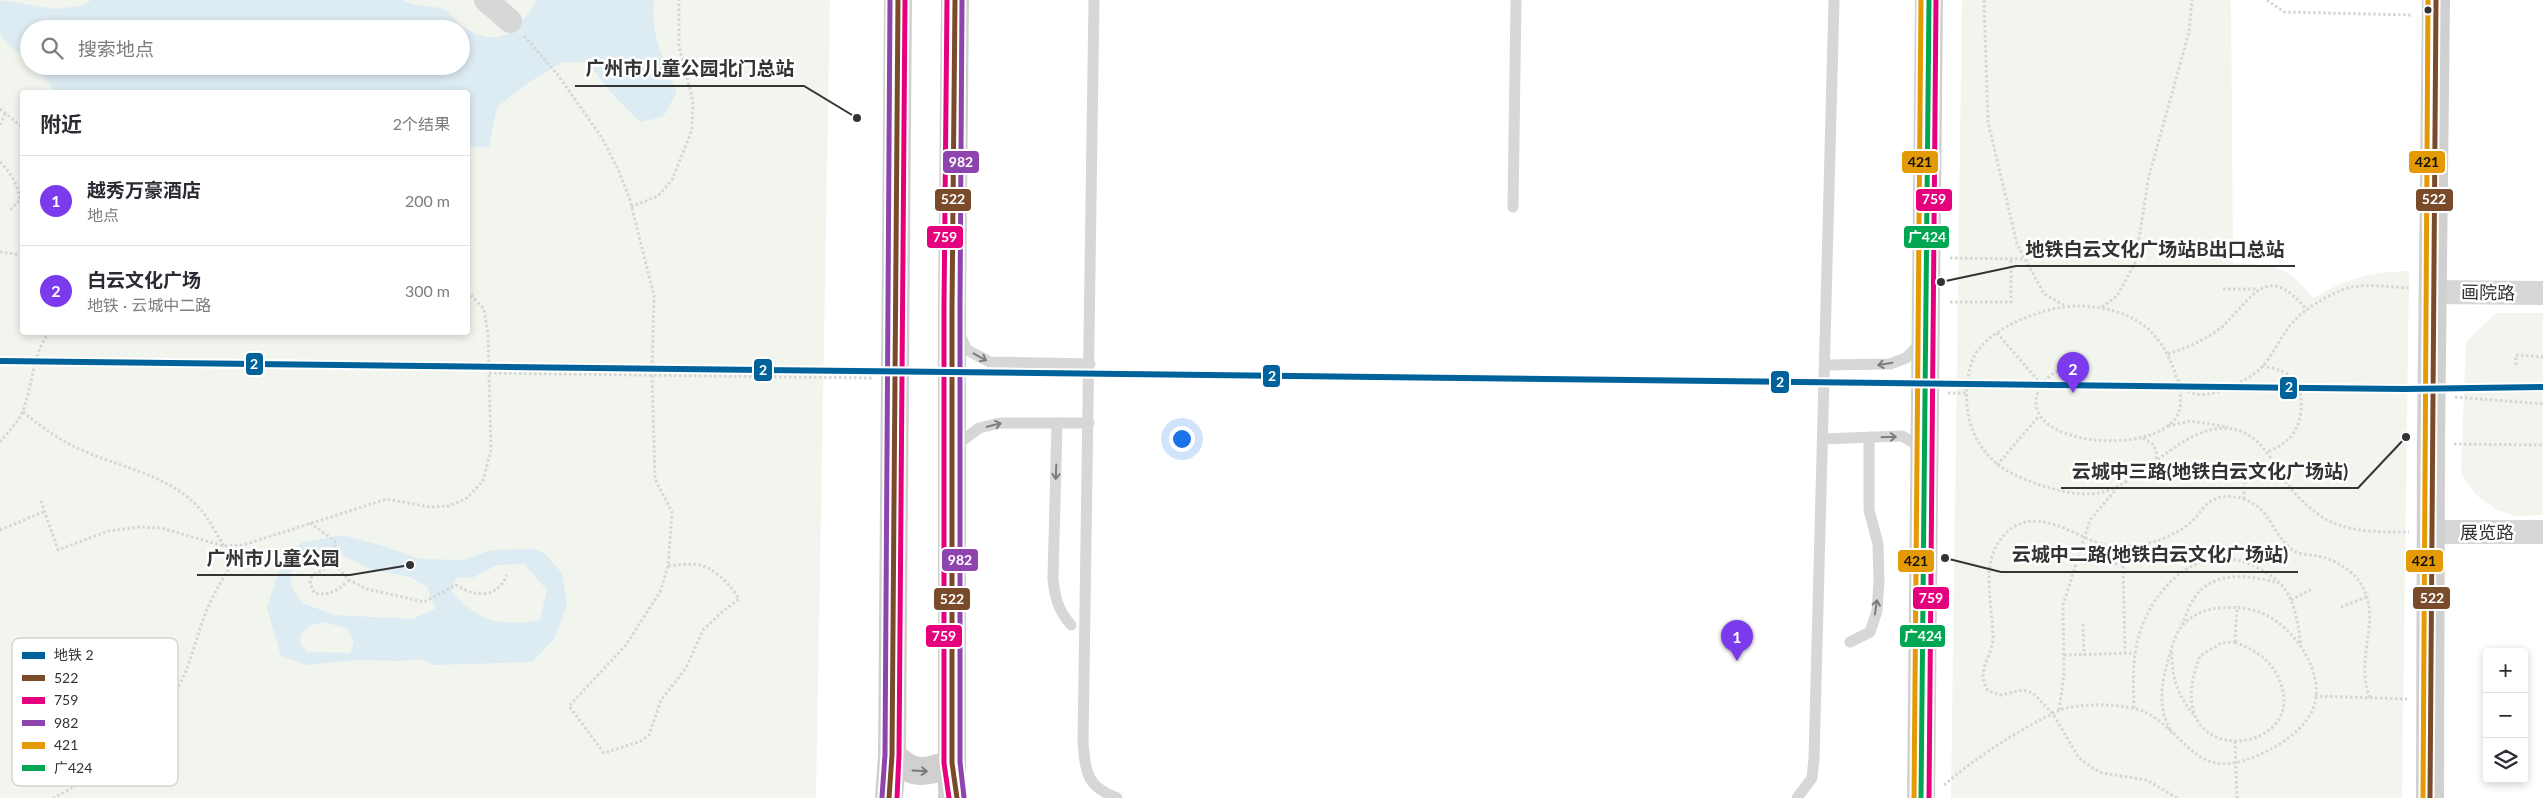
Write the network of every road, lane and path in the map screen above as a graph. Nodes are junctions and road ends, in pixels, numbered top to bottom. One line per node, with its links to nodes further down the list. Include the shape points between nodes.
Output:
1 (486, 0): 13 (street)
2 (680, 0): 19 (path, via 679,47 693,101 692,130 672,180 658,196)
3 (898, 0): 49 (main road)
4 (955, 0): 36 (main road)
5 (1094, 0): 42 (lane)
6 (1516, 0): 20 (lane)
7 (1834, 0): 43 (lane)
8 (1929, 0): 39 (main road)
9 (1984, 0): 26 (path, via 1988,122 2017,244)
10 (2192, 0): 34 (path, via 2189,32 2149,176 2135,263 2117,296)
11 (2267, 0): 12 (path, via 2284,12)
12 (2428, 7): 29 (main road)
13 (510, 21): 19 (path, via 558,75 602,138 618,169)
14 (0, 109): 15 (path)
15 (6, 114): 16 (path); 17 (path)
16 (0, 125)
17 (20, 125)
18 (0, 162): 21 (path, via 12,175 19,192 20,200)
19 (631, 207): 48 (path, via 654,296)
20 (1513, 207)
21 (10, 210)
22 (0, 252): 23 (path)
23 (20, 255)
24 (1950, 258): 25 (path)
25 (2011, 259): 26 (path); 32 (path, via 2011,302)
26 (2025, 259): 33 (path, via 2044,294)
27 (2222, 289): 28 (path)
28 (2258, 290): 35 (path, via 2270,286 2283,288); 40 (path, via 2208,337)
29 (2424, 290): 30 (street, 画院路); 35 (path, via 2345,288); 54 (main road)
30 (2543, 293)
31 (470, 294): 47 (path, via 484,309)
32 (1949, 302)
33 (2065, 305): 34 (path); 37 (path, via 2033,315)
34 (2103, 307): 40 (path, via 2137,319 2154,334)
35 (2307, 310): 46 (path, via 2289,327)
36 (952, 320): 42 (lane, one-way to 42, via 967,350 990,362); 68 (main road)
37 (1997, 333): 51 (path); 53 (path, via 1985,342 1969,366)
38 (47, 335): 56 (path, via 33,364)
39 (1926, 339): 43 (lane, one-way to 43, via 1906,358 1890,364); 71 (main road)
40 (2168, 354): 50 (path)
41 (2543, 357): 45 (path, via 2516,355)
42 (1090, 364): 59 (lane)
43 (1825, 365): 64 (lane)
44 (2077, 365): 51 (path, via 2050,375)
45 (2516, 365)
46 (2262, 366): 50 (path, via 2236,385 2210,393 2193,394 2184,389); 69 (path, via 2290,376 2297,384 2301,400 2301,413 2292,435)
47 (489, 373): 48 (path); 78 (path, via 491,450 483,481 467,498 449,506 430,507 387,499)
48 (652, 373): 49 (path); 87 (path, via 655,479 672,512)
49 (895, 378): 117 (main road)
50 (2177, 379): 60 (path, via 2181,394 2180,411)
51 (2041, 384): 57 (path, via 2036,396)
52 (1948, 393): 53 (path)
53 (1966, 393): 72 (path, via 1969,422 1975,439)
54 (2432, 396): 55 (path); 66 (main road)
55 (2543, 404)
56 (22, 412): 65 (path); 84 (path, via 74,446 155,477 182,494 201,510)
57 (2039, 416): 63 (path, via 2046,425 2090,440); 72 (path)
58 (1057, 423): 59 (lane); 68 (lane, one-way to 58, via 979,428 1000,423); 97 (lane, one-way to 97, via 1053,579 1058,606)
59 (1089, 423): 126 (lane, via 1083,743 1086,774 1103,793)
60 (2165, 427): 61 (path, via 2190,421); 63 (path, via 2153,435)
61 (2232, 428): 69 (path, via 2254,439); 70 (path, via 2216,429 2197,436 2164,453)
62 (1869, 437): 64 (lane); 71 (lane, one-way to 71, via 1902,436 1914,443); 99 (lane, one-way to 62, via 1870,632 1879,581 1878,544 1869,510)
63 (2142, 437): 70 (path, via 2154,445 2157,456)
64 (1823, 439): 127 (lane, via 1814,758 1812,778)
65 (0, 442)
66 (2431, 444): 67 (path); 80 (main road)
67 (2543, 445)
68 (953, 448): 118 (main road)
69 (2267, 452): 80 (path, via 2288,485 2305,504 2326,519 2367,532)
70 (2154, 462): 74 (path)
71 (1926, 464): 121 (main road)
72 (1997, 465): 74 (path, via 2019,478 2068,491 2098,493)
73 (2245, 476): 75 (path)
74 (2118, 487): 82 (path, via 2090,520)
75 (2244, 499): 82 (path, via 2234,496 2214,499 2190,523 2146,544 2108,545); 92 (path, via 2255,504 2286,545 2296,552 2339,564 2358,580)
76 (41, 501): 77 (path)
77 (43, 512): 79 (path); 84 (path, via 58,550 108,531 138,527 161,528)
78 (310, 523): 83 (path); 86 (path, via 335,541)
79 (0, 530)
80 (2421, 532): 81 (street, 展览路); 130 (main road)
81 (2543, 532)
82 (2084, 536): 85 (path); 113 (path, via 2043,521 2026,522 2012,528 1999,541 1991,557 1988,578 1993,639 1982,682 1988,692 2001,696 2022,690 2033,693)
83 (243, 545): 84 (path); 107 (path, via 207,610 192,658)
84 (224, 546)
85 (2076, 562): 103 (path, via 2123,564); 105 (path, via 2063,605)
86 (334, 564): 89 (path); 89 (path, via 312,576 310,583 314,593 336,592)
87 (668, 566): 87 (path, via 660,592 626,645 569,706 604,754 649,735 661,700 686,668 703,630 739,599 735,591 702,565)
88 (507, 575): 89 (path, via 496,591 480,594 456,586 424,602 367,589)
89 (349, 580)
90 (2280, 584): 93 (path); 98 (path, via 2246,577 2218,580 2197,594); 104 (path, via 2270,575 2240,560 2214,558 2184,569 2171,580 2151,608 2142,625)
91 (2312, 589): 93 (path)
92 (2366, 597): 95 (path); 109 (path, via 2371,618 2364,668)
93 (2290, 600): 101 (path, via 2298,618)
94 (2237, 606): 98 (path, via 2197,613); 100 (path); 101 (path, via 2260,612)
95 (2341, 607)
96 (2083, 624): 106 (path)
97 (1071, 625)
98 (2181, 626): 102 (path)
99 (1850, 642)
100 (2235, 642): 114 (path, via 2221,644 2200,656 2191,686); 116 (path, via 2265,657 2277,672 2284,699 2274,725 2258,738)
101 (2301, 646): 108 (path, via 2314,676)
102 (2172, 648): 114 (path, via 2174,678); 115 (path, via 2161,691 2164,721)
103 (2125, 653): 104 (path); 106 (path)
104 (2135, 653): 111 (path)
105 (2064, 655): 106 (path); 112 (path, via 2063,694)
106 (2084, 655)
107 (178, 687)
108 (2315, 696): 109 (path); 119 (path, via 2312,710 2292,734 2277,746)
109 (2370, 698): 110 (path)
110 (2410, 699)
111 (2134, 708): 112 (path, via 2098,705); 115 (path)
112 (2059, 710): 113 (path)
113 (2053, 714): 121 (path, via 1987,752); 128 (path, via 2080,758 2091,767 2102,773 2147,780)
114 (2194, 715): 116 (path, via 2207,732)
115 (2172, 733): 119 (path, via 2202,758 2223,765)
116 (2235, 741): 119 (path)
117 (892, 755): 118 (main road, one-way to 118, via 902,765 921,772); 123 (main road)
118 (952, 763): 124 (main road); 125 (main road)
119 (2236, 764): 129 (path)
120 (72, 786): 122 (path)
121 (1933, 792)
122 (53, 798)
123 (889, 798)
124 (952, 798)
125 (957, 798)
126 (1117, 798)
127 (1798, 798)
128 (2177, 798)
129 (2237, 798)
130 (2430, 798)

